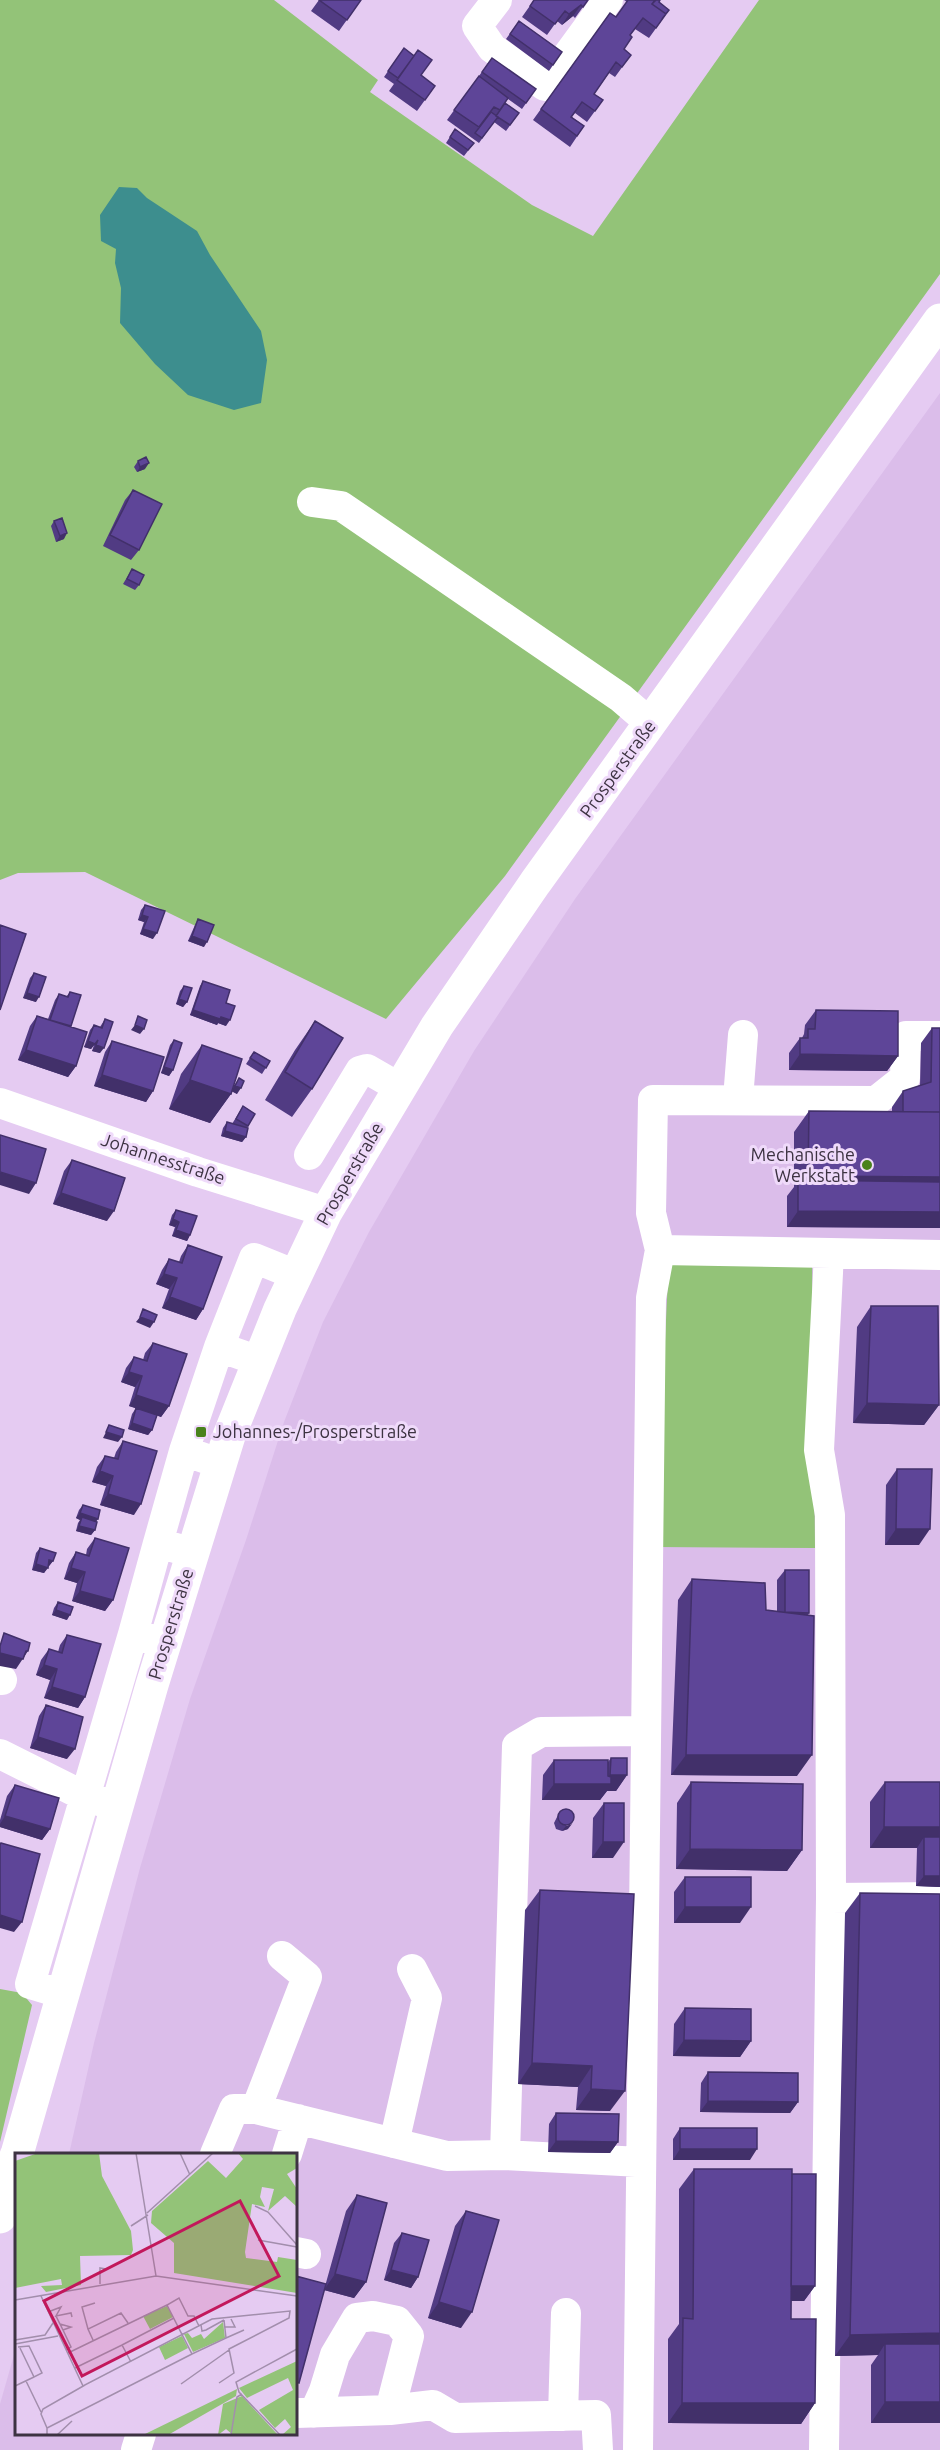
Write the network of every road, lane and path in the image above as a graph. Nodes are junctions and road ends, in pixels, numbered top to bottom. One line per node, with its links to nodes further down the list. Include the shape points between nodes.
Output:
1 (497, 0): 2 (street, via 477,26 492,48 545,86)
2 (608, 0)
3 (940, 320): 5 (main road, Prosperstraße)
4 (312, 502): 5 (street, via 341,506 612,691)
5 (650, 723): 8 (main road, Prosperstraße, via 444,1017)
6 (743, 1035): 9 (street)
7 (940, 1036): 9 (street, via 906,1036 905,1078 876,1101)
8 (400, 1089): 11 (street, via 367,1070 360,1071); 12 (main road, Prosperstraße)
9 (738, 1099): 13 (street, via 653,1100 651,1213)
10 (0, 1103): 12 (street, Johannesstraße)
11 (309, 1155)
12 (326, 1212): 16 (main road, Prosperstraße)
13 (660, 1250): 14 (street); 25 (street, via 651,1298)
14 (829, 1253): 15 (street); 32 (street, via 819,1450 830,1515)
15 (940, 1255)
16 (296, 1275): 17 (street, via 254,1258); 18 (main road, Prosperstraße)
17 (219, 1347): 18 (street); 19 (street)
18 (259, 1361): 20 (main road, Prosperstraße)
19 (184, 1451): 20 (street); 21 (street)
20 (221, 1464): 22 (main road, Prosperstraße)
21 (158, 1543): 22 (street); 23 (street)
22 (193, 1553): 24 (main road, Prosperstraße)
23 (133, 1634): 24 (street); 27 (street)
24 (166, 1642): 28 (main road, Prosperstraße)
25 (646, 1731): 29 (street, via 541,1732 517,1746); 44 (street)
26 (0, 1754): 27 (street)
27 (86, 1797): 28 (street); 35 (street, via 30,1984)
28 (118, 1807): 35 (main road, Prosperstraße)
29 (513, 1894): 30 (street); 42 (street)
30 (544, 1896)
31 (940, 1897): 32 (street)
32 (831, 1898): 54 (street)
33 (282, 1956): 36 (street, via 307,1977)
34 (412, 1969): 38 (street, via 427,1998)
35 (63, 1995): 39 (main road, Prosperstraße)
36 (256, 2109): 37 (street); 40 (street, via 234,2109)
37 (298, 2119): 38 (street); 41 (street)
38 (394, 2143): 42 (street, via 447,2156)
39 (18, 2153)
40 (215, 2153)
41 (287, 2153)
42 (505, 2155): 44 (street)
43 (15, 2162): 45 (main road, Prosperstraße)
44 (641, 2162): 53 (street)
45 (0, 2217)
46 (566, 2313): 49 (street)
47 (390, 2410): 48 (street); 48 (street, via 409,2336 398,2321 373,2316 357,2318 336,2355 324,2391); 49 (street, via 433,2405 455,2418)
48 (305, 2413)
49 (563, 2416): 52 (street, via 596,2415)
50 (140, 2435): 51 (street)
51 (136, 2450)
52 (598, 2450)
53 (638, 2450)
54 (824, 2450)

